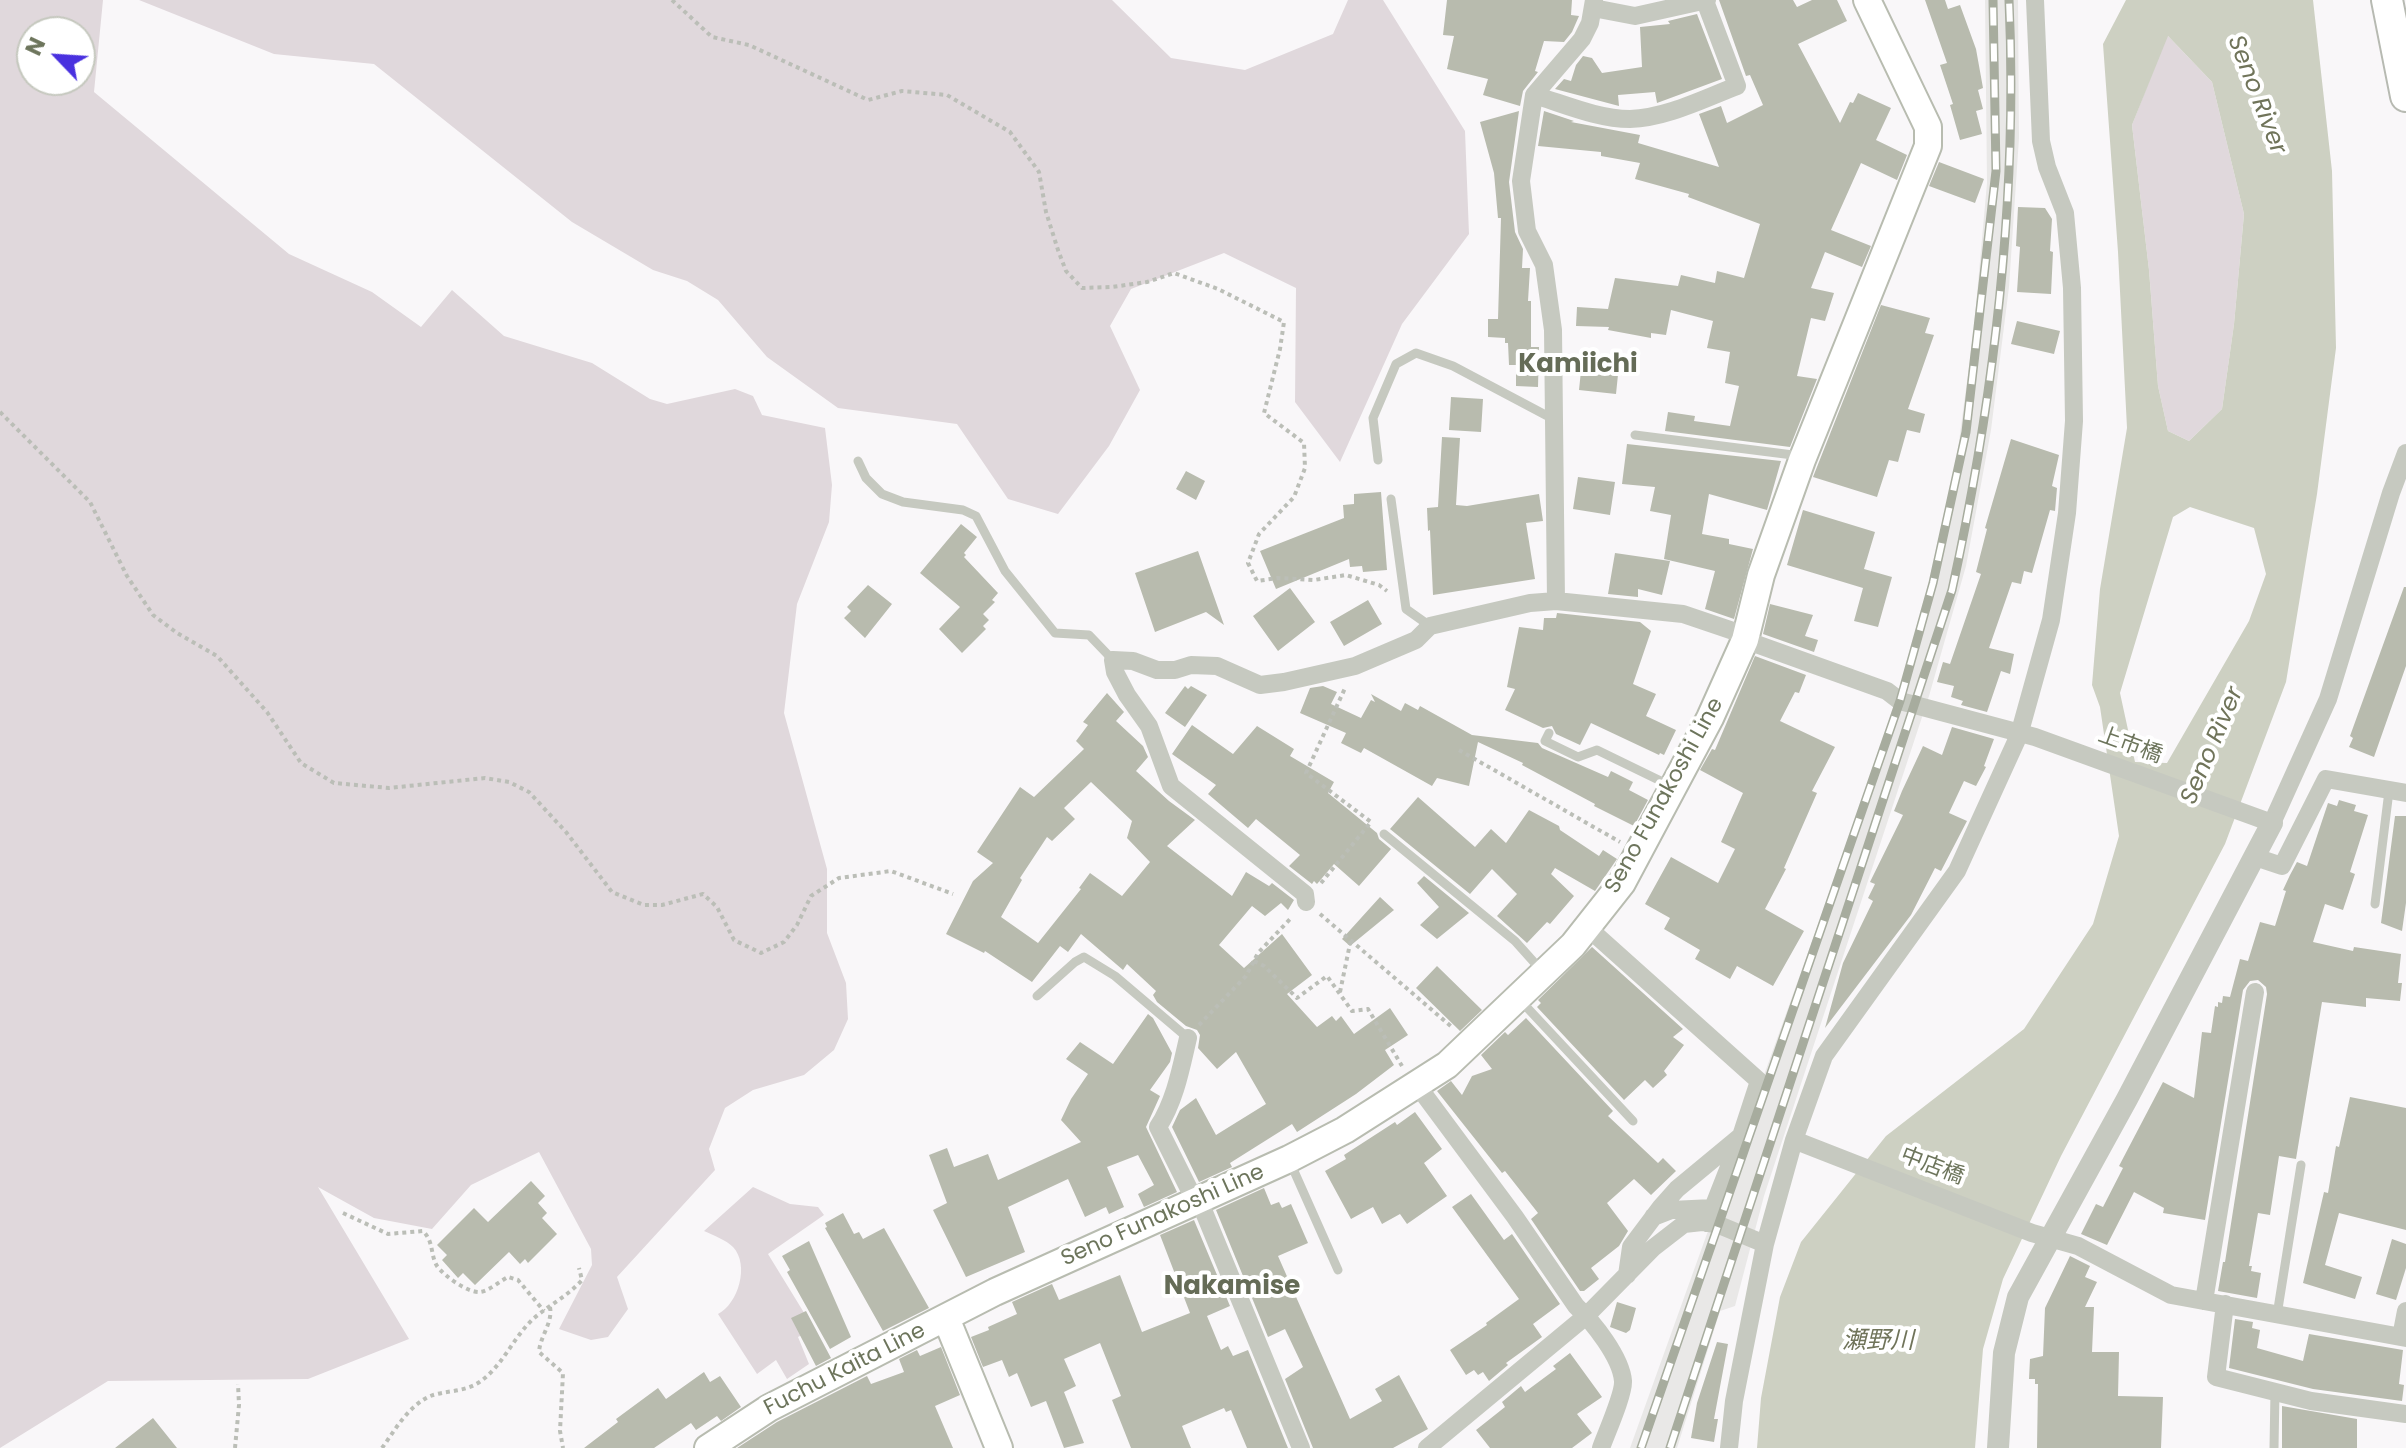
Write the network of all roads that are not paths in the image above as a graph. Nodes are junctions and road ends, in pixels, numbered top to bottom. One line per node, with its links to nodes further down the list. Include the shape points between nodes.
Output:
1 (1706, 0): 5 (street, via 1635,16); 6 (street, via 1737,86 1659,115 1630,119)
2 (1867, 0): 12 (main road, Seno Funakoshi Line, via 1928,127 1928,146)
3 (2035, 0): 20 (street, via 2041,141 2065,213 2072,288 2074,421 2067,513)
4 (2387, 0): 7 (highway)
5 (1594, 4): 6 (street, via 1582,39)
6 (1534, 95): 8 (street, via 1521,181 1527,231 1544,265 1553,330)
7 (2406, 96)
8 (1555, 420): 11 (lane, via 1453,366 1416,353 1396,364 1373,418); 15 (street)
9 (1635, 435): 12 (lane)
10 (2406, 453): 23 (street, via 2328,699)
11 (1378, 460)
12 (1802, 460): 17 (main road, Seno Funakoshi Line)
13 (858, 461): 18 (lane, via 882,494 976,516 1005,571 1055,633 1089,635)
14 (1391, 499): 16 (lane, via 1406,609)
15 (1556, 601): 16 (street, 上市橋); 17 (street, 上市橋, via 1683,614)
16 (1430, 626): 18 (street, via 1416,640 1355,666 1260,685 1217,666 1157,670)
17 (1745, 638): 20 (street, 上市橋, via 1887,691 1900,701); 21 (main road, Seno Funakoshi Line)
18 (1113, 660): 26 (street, via 1127,695 1149,726 1171,786 1305,894)
19 (1549, 733): 21 (lane, via 1545,741 1578,757 1597,750)
20 (2027, 736): 23 (street, 上市橋); 37 (street, via 1957,871 1824,1056)
21 (1674, 787): 28 (main road, Seno Funakoshi Line, via 1622,883)
22 (2398, 792): 25 (street, via 2326,779 2282,866); 27 (lane)
23 (2263, 820): 25 (street)
24 (1384, 834): 29 (lane, via 1515,941)
25 (2255, 857): 43 (street, via 2127,1099)
26 (1306, 902)
27 (2375, 904)
28 (1587, 927): 29 (main road, Seno Funakoshi Line); 36 (street, via 1759,1081)
29 (1544, 972): 32 (main road, Seno Funakoshi Line)
30 (2255, 992): 47 (street)
31 (1037, 996): 33 (lane, via 1084,957 1115,976)
32 (1518, 998): 34 (main road, Seno Funakoshi Line, via 1447,1065); 35 (lane)
33 (1188, 1038): 40 (street, via 1178,1082 1158,1127)
34 (1416, 1086): 38 (main road, Seno Funakoshi Line); 51 (street)
35 (1633, 1121)
36 (1741, 1136): 41 (street); 42 (street, via 1677,1189)
37 (1794, 1140): 43 (street, 中店橋); 44 (street)
38 (1289, 1159): 40 (main road, Seno Funakoshi Line); 45 (lane)
39 (2301, 1165): 50 (lane)
40 (1197, 1200): 52 (main road, Seno Funakoshi Line); 58 (street)
41 (1710, 1215): 42 (street, via 1671,1210); 44 (street); 46 (street, via 1684,1224)
42 (1653, 1217): 46 (street, via 1631,1247)
43 (2041, 1235): 47 (street, 中店橋, via 2078,1246 2171,1295); 62 (street, via 2004,1353)
44 (1765, 1244): 61 (street)
45 (1338, 1270)
46 (1627, 1275): 51 (street)
47 (2204, 1301): 48 (street, 中店橋)
48 (2225, 1304): 50 (street, 中店橋); 54 (street, via 2216,1377)
49 (2406, 1311): 53 (street)
50 (2277, 1315): 53 (street, 中店橋)
51 (1586, 1316): 59 (street); 60 (street, via 1612,1350 1623,1382)
52 (946, 1318): 56 (main road, Fuchu Kaita Line, via 844,1367); 57 (main road, Fuchu Kaita Line)
53 (2403, 1337)
54 (2275, 1391): 55 (street); 63 (lane)
55 (2406, 1414)
56 (708, 1448)
57 (999, 1448)
58 (1301, 1448)
59 (1427, 1448)
60 (1601, 1448)
61 (1729, 1448)
62 (1998, 1448)
63 (2274, 1448)

